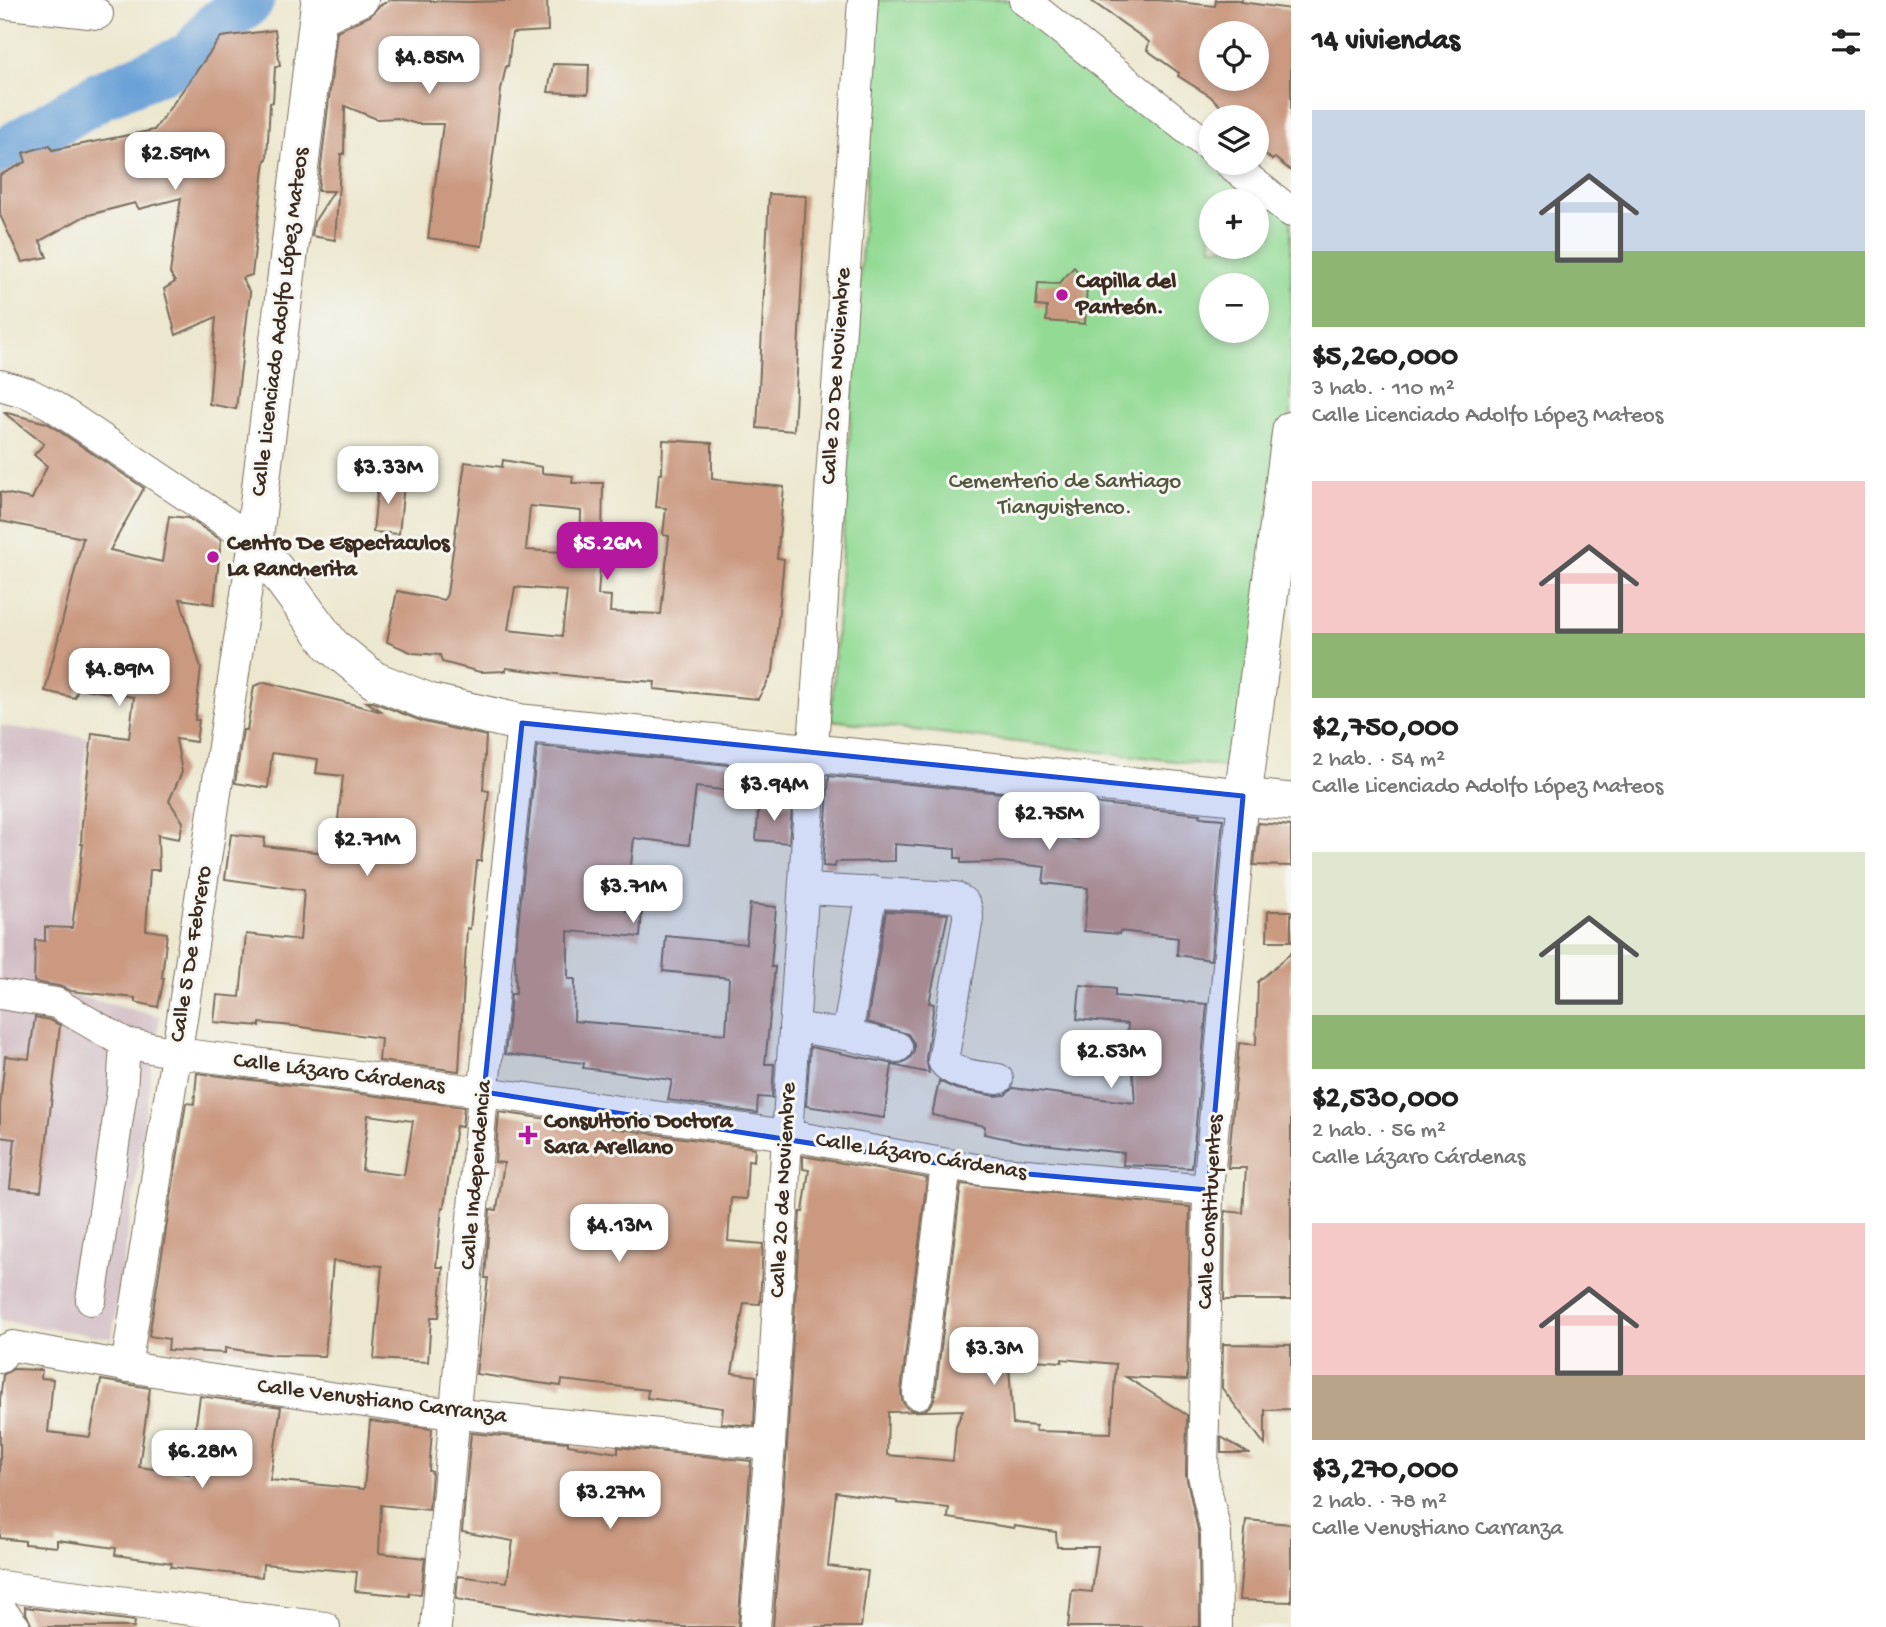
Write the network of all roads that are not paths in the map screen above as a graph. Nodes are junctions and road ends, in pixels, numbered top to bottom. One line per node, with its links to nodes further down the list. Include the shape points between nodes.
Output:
1 (363, 0): 5 (street)
2 (863, 0): 14 (street, Calle 20 De Noviembre)
3 (1024, 0): 7 (street)
4 (0, 3): 6 (street)
5 (319, 10): 12 (main road, Calle Licenciado Adolfo López Mateos)
6 (99, 13)
7 (1199, 139)
8 (1244, 175): 9 (street)
9 (1291, 212)
10 (1, 385): 12 (street, via 50,404)
11 (1291, 430): 15 (main road)
12 (254, 541): 13 (main road, via 331,645 374,680 429,702); 24 (street, Calle 5 De Febrero)
13 (522, 723): 14 (main road); 26 (street, Calle Independencia)
14 (812, 752): 15 (main road); 17 (street, Calle 20 de Noviembre)
15 (1242, 796): 16 (main road); 29 (street, Calle Constituyentes)
16 (1291, 802)
17 (805, 889): 18 (street); 20 (street, Calle 20 de Noviembre)
18 (872, 891): 21 (street); 25 (street, via 964,901 968,918 943,1061 948,1068)
19 (0, 994): 22 (street, Calle Lázaro Cárdenas, via 56,1003)
20 (794, 1027): 21 (street); 27 (street, Calle 20 de Noviembre)
21 (846, 1035): 23 (street)
22 (125, 1043): 24 (street, Calle Lázaro Cárdenas); 30 (street)
23 (897, 1047)
24 (177, 1053): 26 (street, Calle Lázaro Cárdenas); 32 (street, Calle 5 De Febrero)
25 (998, 1079)
26 (484, 1093): 27 (street, Calle Lázaro Cárdenas); 34 (street, Calle Independencia)
27 (787, 1135): 28 (street, Calle Lázaro Cárdenas); 35 (street, Calle 20 de Noviembre)
28 (946, 1165): 29 (street, Calle Lázaro Cárdenas); 33 (street)
29 (1208, 1190): 42 (street, Calle Constituyentes, via 1203,1475 1216,1533)
30 (92, 1300)
31 (0, 1358): 32 (street, Calle Venustiano Carranza, via 13,1346)
32 (127, 1367): 34 (street, Calle Venustiano Carranza)
33 (918, 1394)
34 (455, 1414): 35 (street, Calle Venustiano Carranza); 40 (street, Calle Independencia)
35 (770, 1445): 41 (street, Calle 20 de Noviembre)
36 (0, 1586): 39 (street)
37 (0, 1609): 38 (street)
38 (15, 1627)
39 (325, 1627)
40 (436, 1627)
41 (755, 1627)
42 (1217, 1627)

